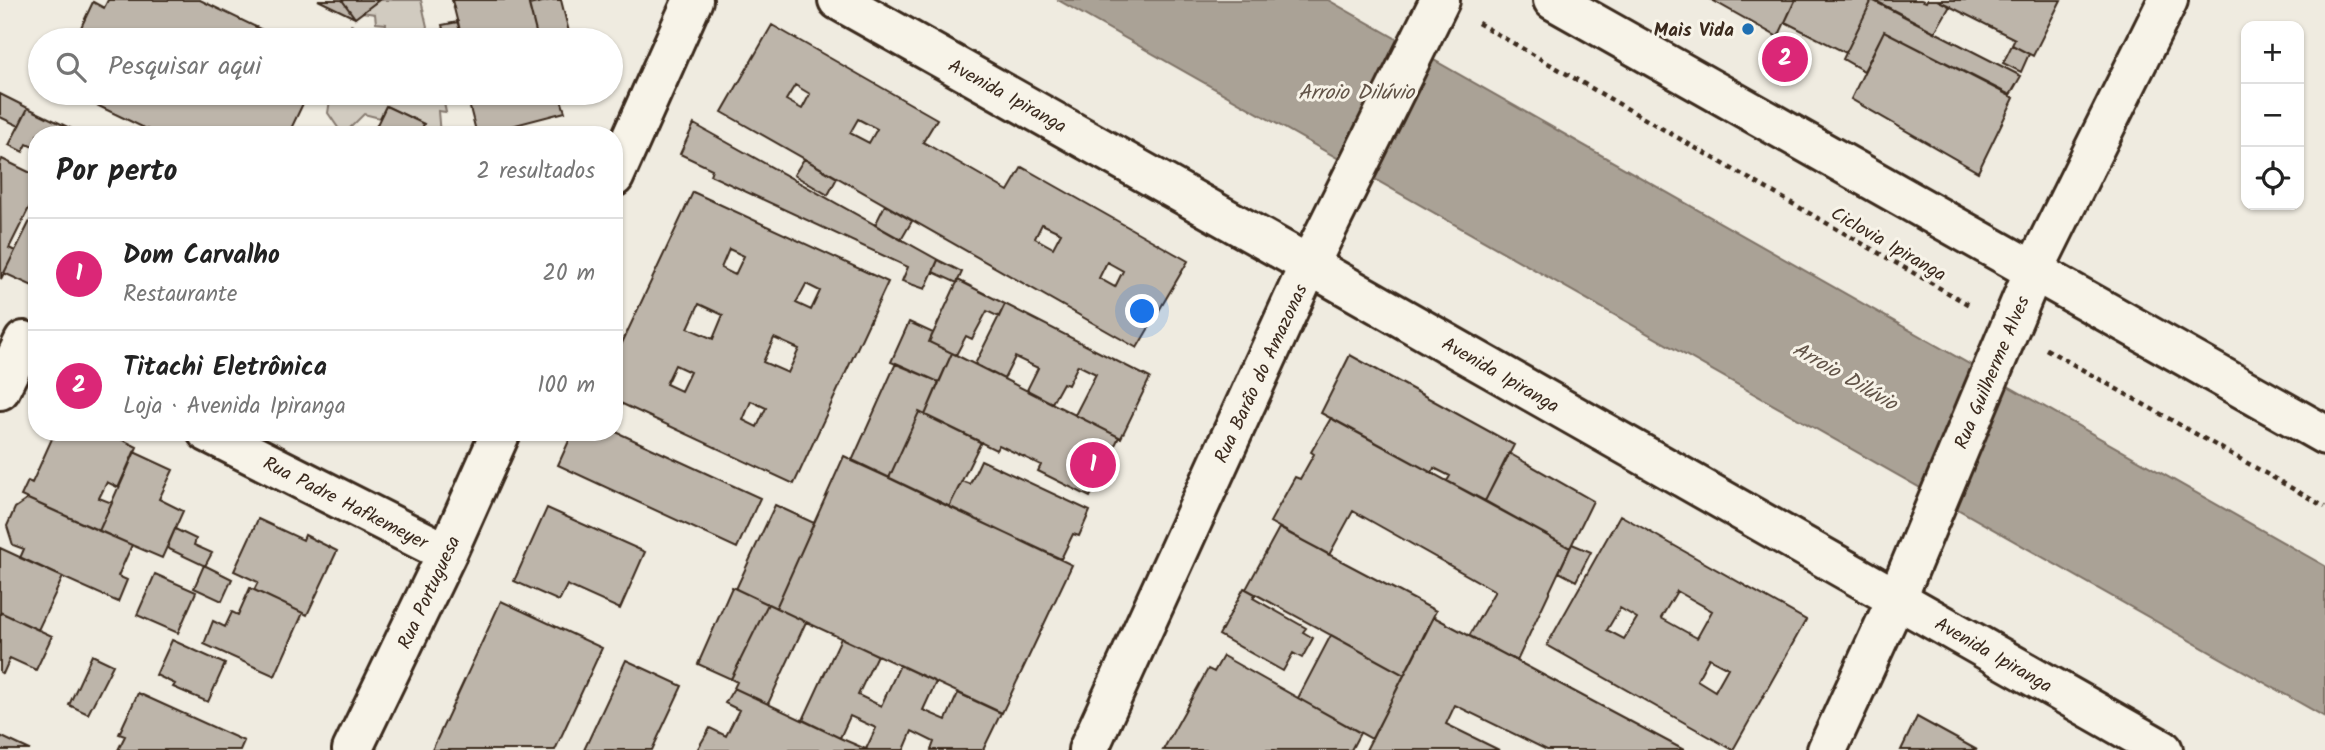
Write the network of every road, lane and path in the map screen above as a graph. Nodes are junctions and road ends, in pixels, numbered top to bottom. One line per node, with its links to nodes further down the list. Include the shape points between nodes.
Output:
1 (693, 0): 6 (main road)
2 (838, 0): 7 (main road, Avenida Ipiranga)
3 (1553, 0): 8 (main road)
4 (2168, 0): 8 (main road, Rua Guilherme Alves)
5 (1437, 6): 7 (main road, Rua Barão do Amazonas); 9 (path, Ciclovia Ipiranga)
6 (623, 157)
7 (1309, 265): 17 (main road, Avenida Ipiranga); 19 (main road, Rua Barão do Amazonas)
8 (2034, 270): 9 (main road, Rua Guilherme Alves); 12 (main road)
9 (2006, 337): 15 (path, Ciclovia Ipiranga); 17 (main road, Rua Guilherme Alves)
10 (20, 339): 11 (main road)
11 (0, 390)
12 (2325, 435)
13 (224, 441): 16 (main road, Rua Padre Hafkemeyer)
14 (497, 441): 16 (main road, Rua Portuguesa)
15 (2325, 507)
16 (447, 553): 18 (main road, Rua Portuguesa)
17 (1897, 598): 20 (main road, Rua Guilherme Alves); 21 (main road, Avenida Ipiranga)
18 (352, 750)
19 (1088, 750)
20 (1827, 750)
21 (2163, 750)

